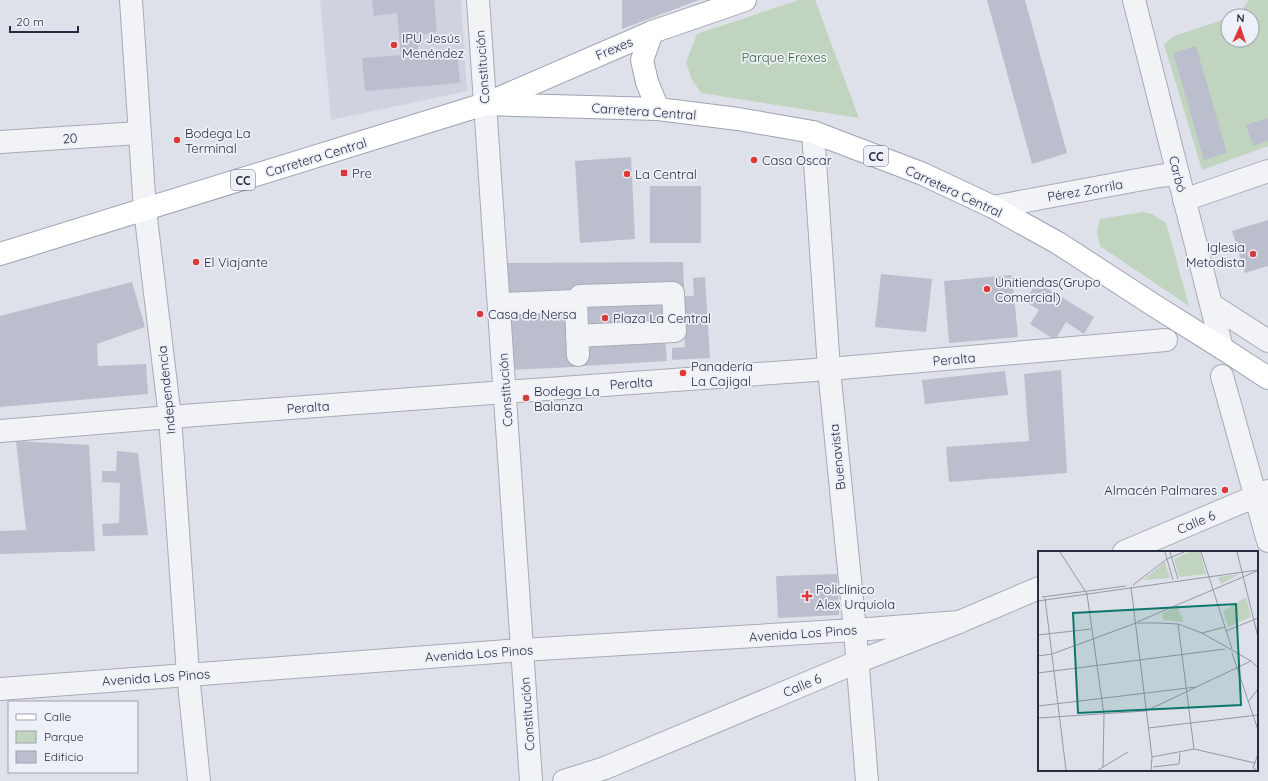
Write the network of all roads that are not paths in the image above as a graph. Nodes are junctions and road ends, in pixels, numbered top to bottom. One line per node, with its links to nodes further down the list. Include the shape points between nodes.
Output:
1 (131, 0): 9 (street, Independencia)
2 (478, 0): 6 (street, Constitución)
3 (745, 0): 5 (main road, Frexes)
4 (1134, 0): 12 (street, Carbó)
5 (652, 32): 6 (main road, Frexes); 7 (main road, via 642,60 647,82)
6 (485, 104): 7 (main road, Carretera Central / CC); 15 (main road, Carretera Central / CC); 18 (street, Constitución)
7 (658, 109): 8 (main road, Carretera Central / CC)
8 (814, 132): 14 (main road, Carretera Central / CC, via 923,174); 23 (street, Buenavista)
9 (139, 133): 10 (street, 20); 15 (street, Independencia)
10 (0, 142)
11 (1268, 171): 13 (street)
12 (1178, 174): 13 (street, Carbó); 14 (street, Pérez Zorrila)
13 (1184, 200): 19 (street, Carbó)
14 (993, 207): 22 (main road, Carretera Central / CC, via 1058,244)
15 (146, 210): 16 (main road, Carretera Central / CC); 27 (street, Independencia)
16 (0, 254)
17 (576, 301): 17 (street, via 578,346 675,338 673,293 580,296); 18 (street)
18 (499, 304): 26 (street, Constitución)
19 (1212, 305): 21 (street); 22 (street, Carbó)
20 (1166, 340): 23 (street, Peralta)
21 (1268, 341)
22 (1222, 348): 25 (main road, Carretera Central / CC)
23 (829, 369): 26 (street, Peralta); 34 (street, Buenavista)
24 (1222, 376): 29 (street)
25 (1268, 378)
26 (505, 392): 27 (street, Peralta); 35 (street, Constitución)
27 (170, 417): 28 (street, Peralta); 37 (street, Independencia)
28 (0, 432)
29 (1262, 494): 30 (street); 31 (street, Calle 6)
30 (1268, 541)
31 (1126, 551)
32 (1038, 588): 33 (street, Calle 6)
33 (959, 622): 34 (street, Avenida Los Pinos); 36 (street, Calle 6)
34 (855, 630): 35 (street, Avenida Los Pinos); 36 (street, Buenavista)
35 (522, 650): 37 (street, Avenida Los Pinos); 40 (street, Constitución)
36 (857, 662): 41 (street, Calle 6, via 605,768); 42 (street, Buenavista)
37 (188, 674): 38 (street, Avenida Los Pinos); 39 (street, Independencia)
38 (0, 689)
39 (199, 781)
40 (531, 781)
41 (564, 781)
42 (867, 781)

